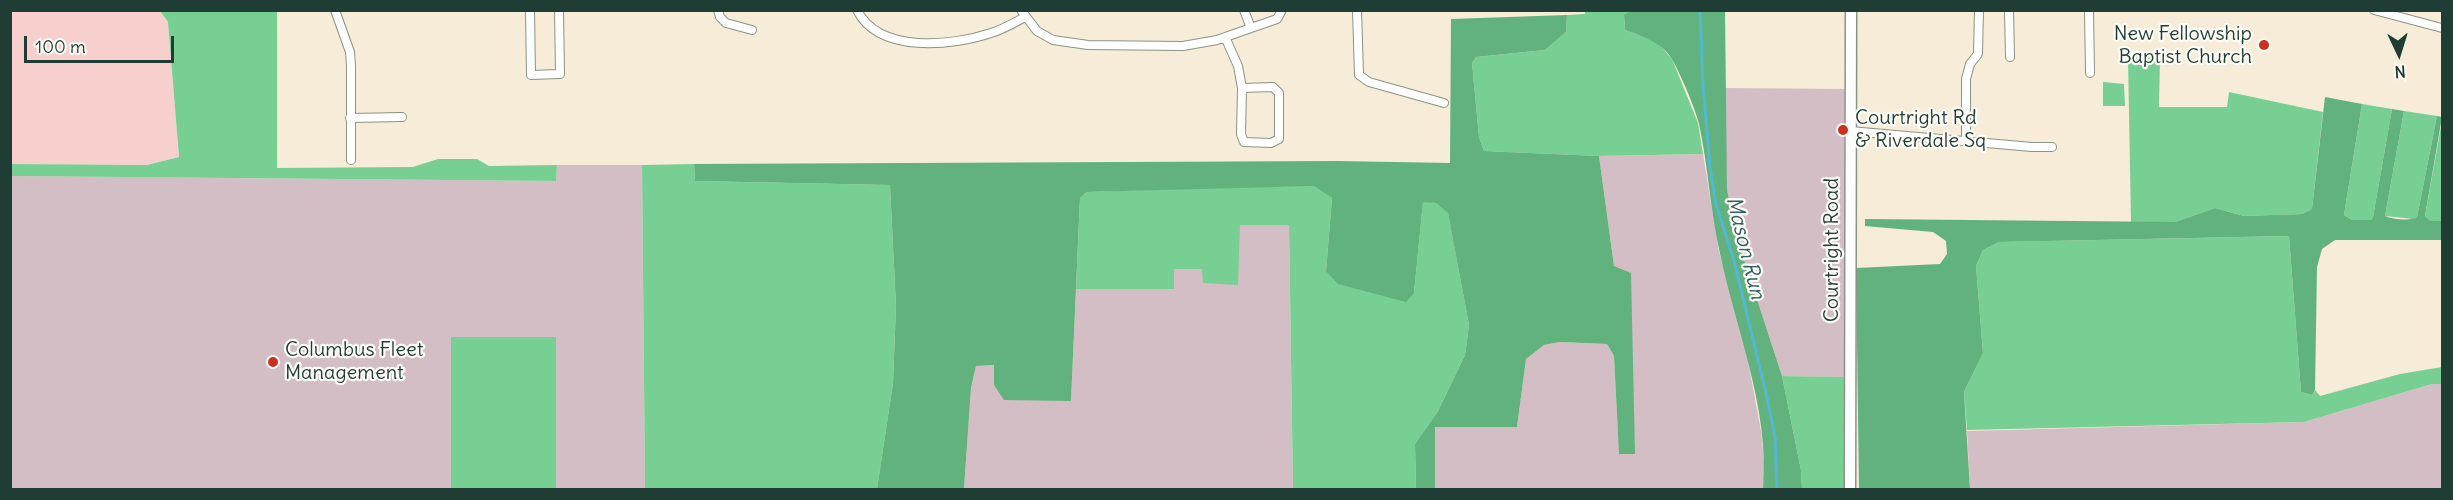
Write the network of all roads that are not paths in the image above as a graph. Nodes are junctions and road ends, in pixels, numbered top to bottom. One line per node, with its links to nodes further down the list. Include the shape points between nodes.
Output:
1 (335, 10): 24 (street, via 350,52)
2 (530, 10): 3 (street, via 531,75 560,74)
3 (559, 10)
4 (718, 10): 17 (street, via 726,23)
5 (858, 10): 14 (street, via 884,36 909,42 974,38 994,32)
6 (1244, 10): 15 (street)
7 (1282, 10): 15 (street, via 1277,19)
8 (1357, 10): 22 (street, via 1359,75 1369,82)
9 (1851, 10): 25 (street, Courtright Road)
10 (1979, 10): 26 (street, via 1978,54 1966,79)
11 (2009, 10): 19 (street)
12 (2089, 10): 20 (street)
13 (2374, 10): 16 (street)
14 (1023, 14): 18 (street, via 1037,31 1053,40 1088,45 1184,46)
15 (1251, 28): 18 (street)
16 (2442, 28)
17 (752, 30)
18 (1225, 37): 21 (street, via 1238,66)
19 (2010, 57)
20 (2090, 72)
21 (1242, 88): 21 (street, via 1241,138 1248,143 1276,142 1280,135 1279,93 1273,87)
22 (1444, 103)
23 (402, 117): 24 (street)
24 (350, 118): 28 (street)
25 (1850, 131): 26 (street); 29 (street, Courtright Road)
26 (1966, 142): 27 (street)
27 (2052, 147)
28 (351, 160)
29 (1850, 489)

